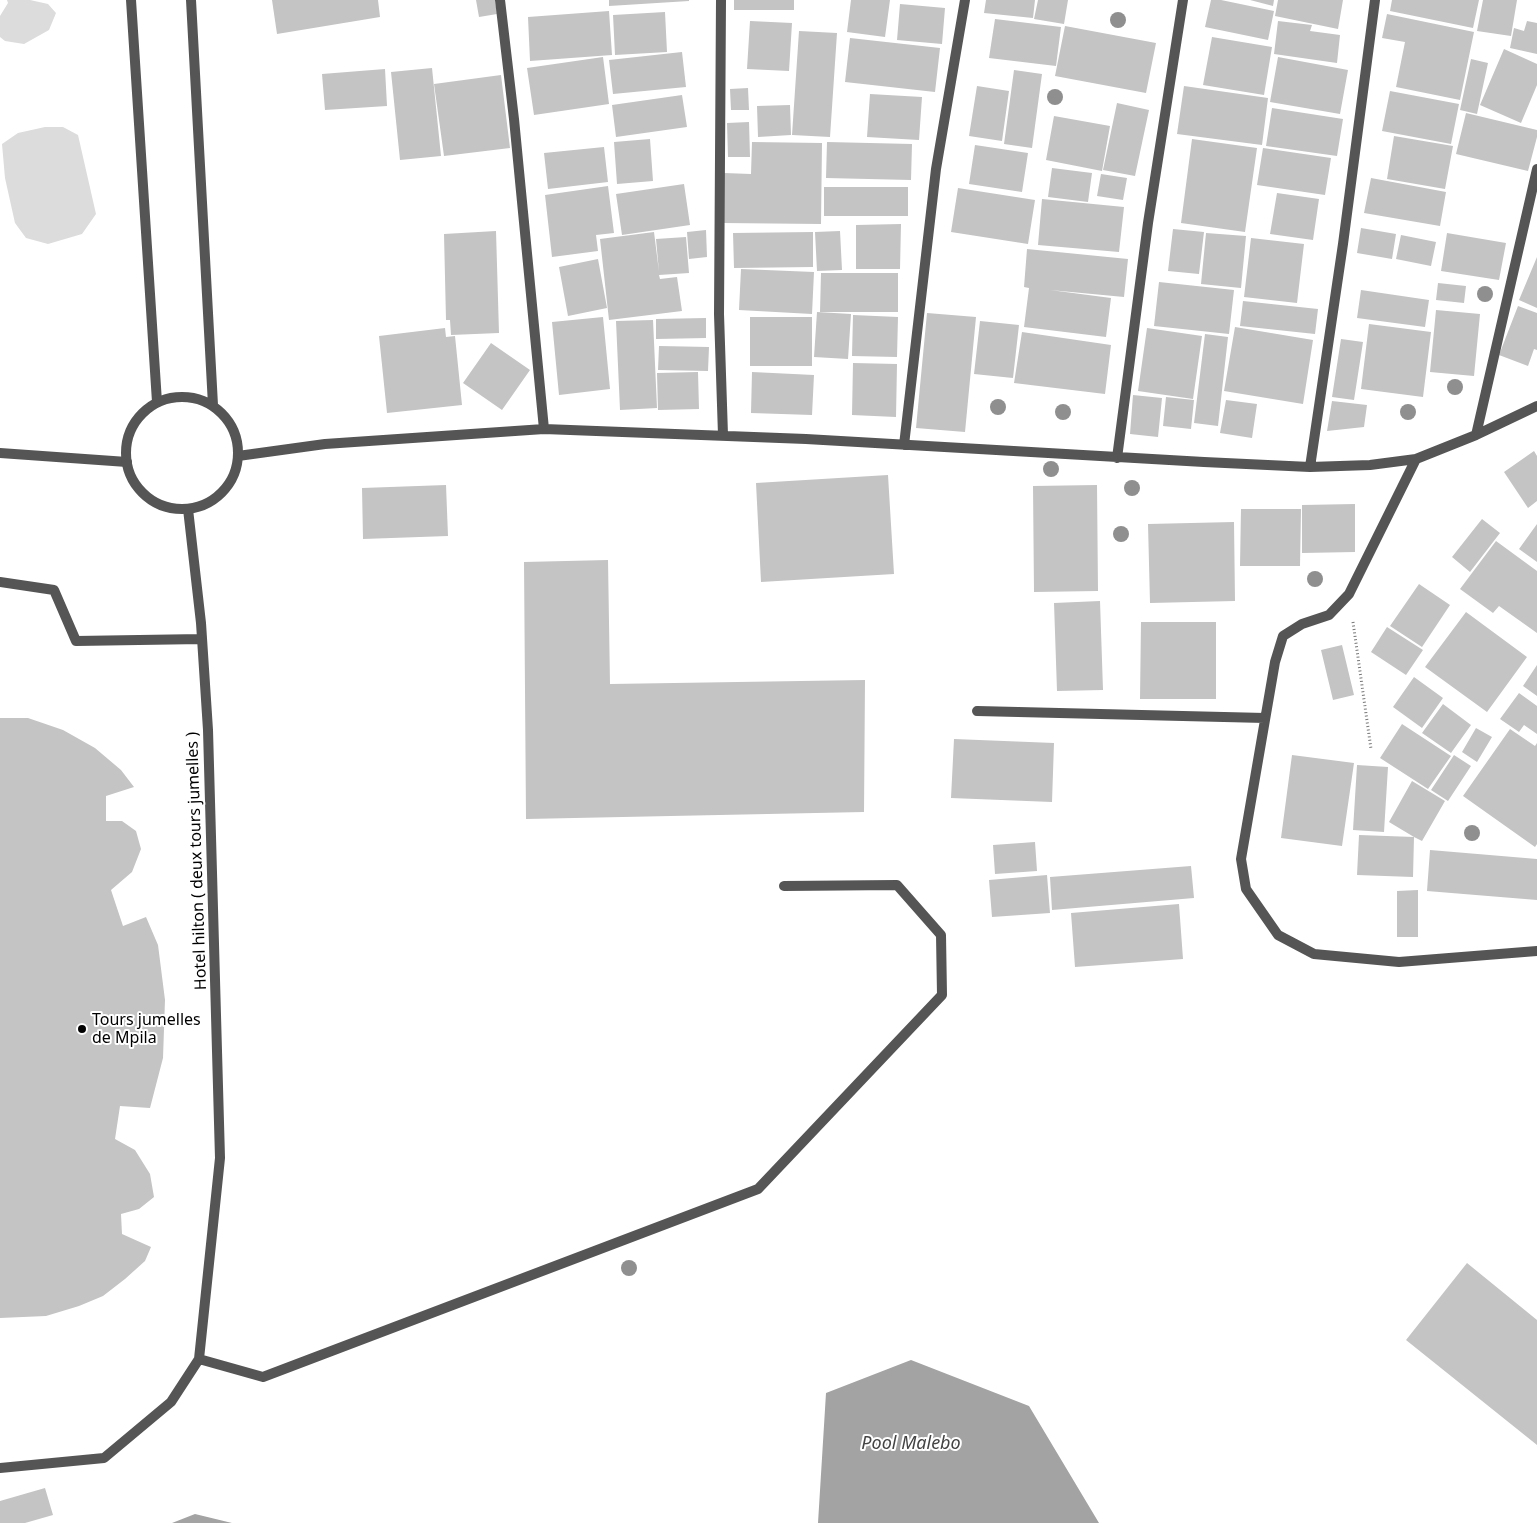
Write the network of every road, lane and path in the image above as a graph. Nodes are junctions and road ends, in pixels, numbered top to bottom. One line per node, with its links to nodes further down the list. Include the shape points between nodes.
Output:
1 (131, 0): 9 (street)
2 (191, 0): 10 (street)
3 (500, 0): 12 (street)
4 (720, 0): 14 (street, via 719,314)
5 (965, 0): 15 (street, via 936,169)
6 (1183, 0): 18 (street, via 1148,223)
7 (1375, 0): 21 (street)
8 (1537, 169): 13 (street)
9 (157, 402): 10 (street, via 176,396 196,398); 20 (street, via 141,414 130,430)
10 (213, 406): 17 (street, via 228,419 236,437)
11 (1537, 406): 13 (street)
12 (544, 430): 14 (street); 17 (street, via 325,444)
13 (1476, 435): 19 (street)
14 (723, 436): 15 (street)
15 (904, 445): 18 (street)
16 (0, 452): 20 (street)
17 (238, 456): 22 (street, via 234,476 223,491 207,503)
18 (1117, 458): 21 (street)
19 (1416, 459): 21 (street, via 1370,465); 24 (street)
20 (127, 462): 22 (street, via 136,486 150,500 168,508)
21 (1310, 466)
22 (188, 509): 25 (street, Hotel hilton ( deux tours jumelles ))
23 (0, 582): 25 (street, via 54,590 76,641)
24 (1349, 594): 27 (street, via 1329,615 1302,624 1282,636); 28 (path)
25 (202, 639): 31 (street, Hotel hilton ( deux tours jumelles ), via 208,730 220,1158)
26 (977, 711): 27 (street)
27 (1265, 718): 30 (street, via 1241,859 1246,889 1278,935 1314,954 1399,962)
28 (1370, 749)
29 (784, 886): 31 (street, via 897,884 941,935 942,995 758,1189 263,1377)
30 (1537, 951)
31 (199, 1359): 32 (street, Hotel hilton ( deux tours jumelles ), via 171,1402 104,1458)
32 (0, 1468)

